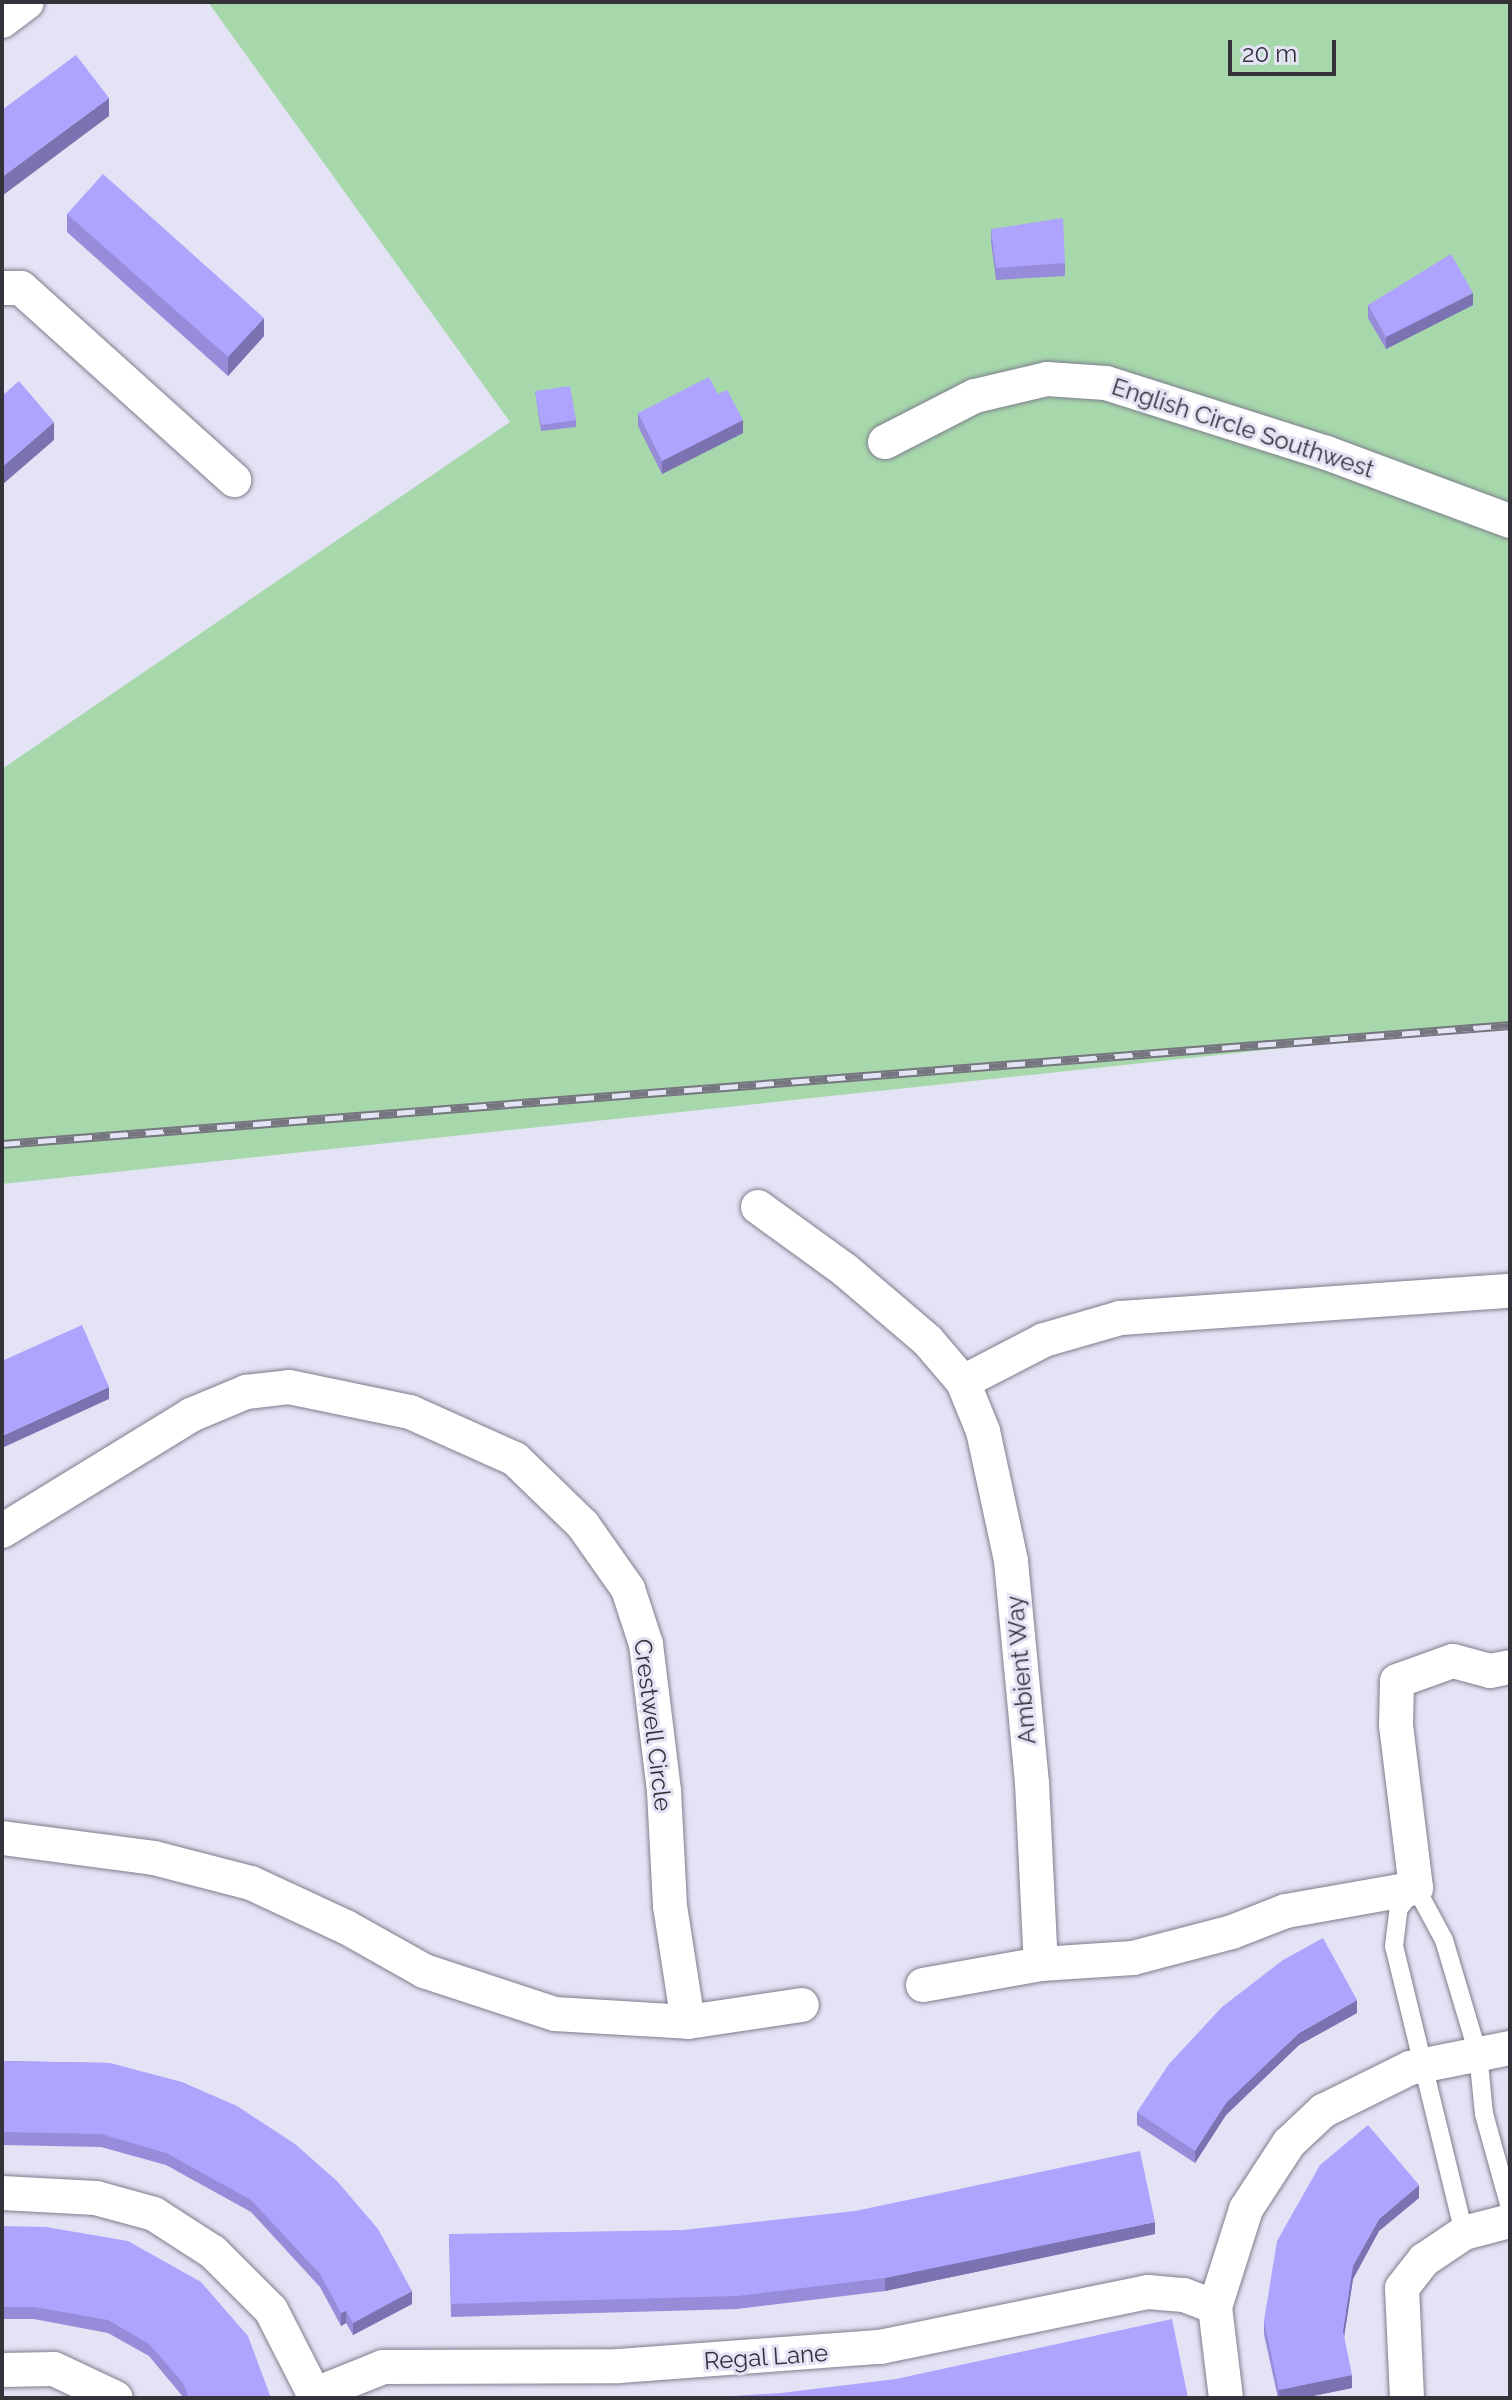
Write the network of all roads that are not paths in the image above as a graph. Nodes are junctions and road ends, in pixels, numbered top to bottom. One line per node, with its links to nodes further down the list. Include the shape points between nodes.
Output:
1 (27, 2): 2 (street)
2 (2, 21)
3 (2, 288): 5 (street, via 21,288)
4 (885, 442): 6 (street, English Circle Southwest, via 975,396 1047,379 1106,383 1327,453)
5 (234, 480)
6 (1510, 521)
7 (758, 1207): 9 (street, Ambient Way, via 845,1270 928,1341)
8 (1510, 1291): 9 (street, via 1120,1318 1044,1340)
9 (963, 1382): 14 (street, Ambient Way, via 983,1431 1011,1561 1032,1783)
10 (2, 1531): 17 (street, Crestwell Circle, via 191,1415 246,1392 289,1387 410,1412 515,1459 583,1525 628,1589 646,1644 664,1791 670,1906)
11 (1510, 1667): 13 (street, via 1490,1671 1453,1661 1397,1681 1396,1726)
12 (2, 1838): 17 (street, via 154,1858 251,1883 424,1971 555,2014)
13 (1416, 1888): 14 (street, via 1286,1911 1232,1932 1133,1958); 18 (lane); 19 (lane, via 1399,1908 1394,1946)
14 (1041, 1964): 15 (street)
15 (923, 1985)
16 (802, 2005): 17 (street)
17 (688, 2022)
18 (1494, 2051): 19 (street); 21 (lane, via 1484,2114)
19 (1423, 2065): 23 (lane); 24 (street, via 1323,2111 1289,2143 1246,2209)
20 (2, 2193): 26 (street, via 96,2198 154,2214 213,2252 271,2310)
21 (1510, 2208)
22 (1510, 2221): 23 (street)
23 (1464, 2233): 27 (street, via 1424,2260 1402,2288)
24 (1215, 2307): 26 (street, Regal Lane, via 1184,2295 1148,2292 880,2347 619,2366 383,2367); 29 (street)
25 (2, 2370): 28 (street, via 54,2369)
26 (316, 2396)
27 (1405, 2396)
28 (116, 2398)
29 (1226, 2398)

